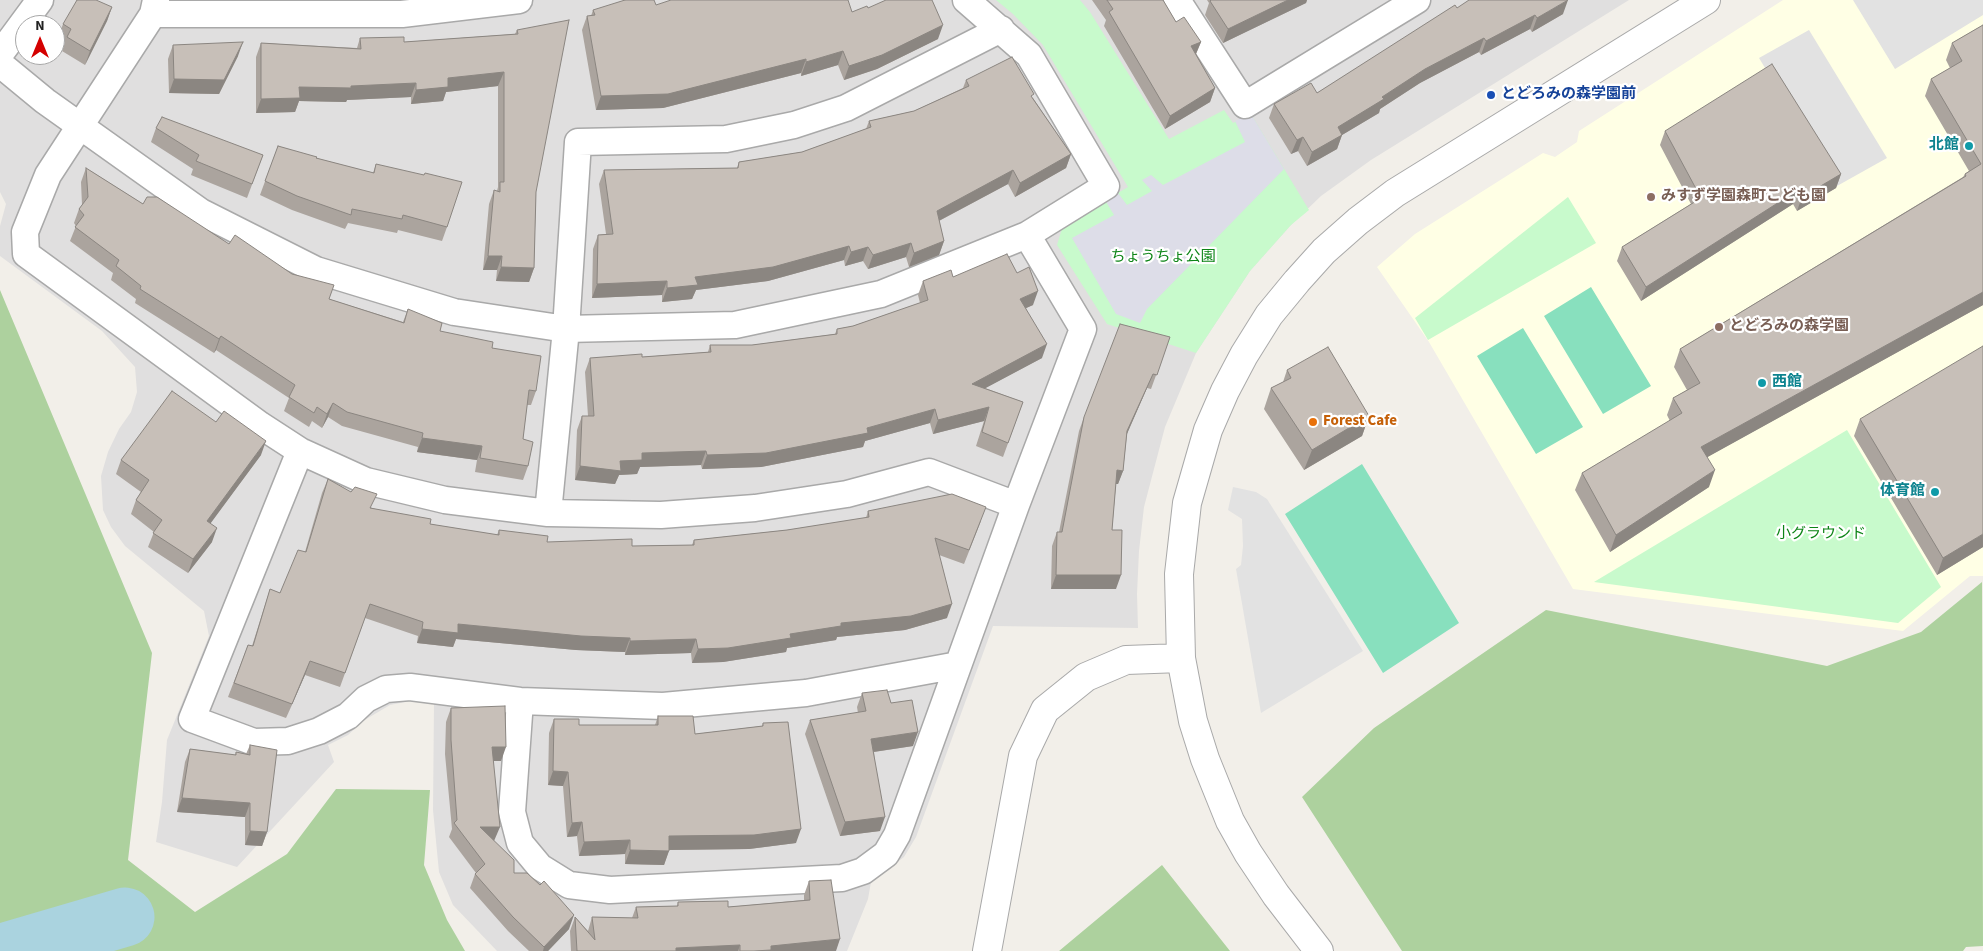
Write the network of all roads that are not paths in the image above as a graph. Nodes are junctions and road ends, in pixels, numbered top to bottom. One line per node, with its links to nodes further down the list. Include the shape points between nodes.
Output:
1 (40, 0): 9 (street)
2 (520, 0): 7 (street, via 402,14)
3 (966, 0): 8 (street)
4 (1177, 0): 5 (street, via 1245,105)
5 (1417, 0)
6 (1706, 0): 17 (street, via 1395,193 1324,251 1269,315 1225,391 1196,469 1188,502 1179,574)
7 (155, 7): 11 (street)
8 (1001, 29): 12 (street, via 1029,55 1106,186); 13 (street, via 846,108 794,125 726,139 578,142)
9 (0, 54)
10 (0, 64): 11 (street)
11 (80, 127): 13 (street, via 201,212 316,270 454,312); 14 (street, via 48,175 24,232 26,254 260,426)
12 (1027, 235): 13 (street, via 882,294 735,325); 15 (street, via 1083,329)
13 (566, 329): 16 (street)
14 (300, 451): 16 (street, via 375,483 445,500); 19 (street, via 192,719 254,742 288,741 319,731 348,716 366,699 386,689 410,687)
15 (1016, 505): 16 (street, via 929,472 847,494 755,508 661,514); 18 (street)
16 (548, 513)
17 (1181, 658): 20 (street, via 1126,660 1086,677 1045,710 1023,756); 21 (street, via 1193,721 1218,794 1248,853)
18 (958, 665): 19 (street, via 806,693 663,706); 19 (street, via 897,835 886,854 863,871 842,878 610,890 569,885 540,867 520,843 512,812)
19 (520, 701)
20 (987, 951)
21 (1318, 951)

